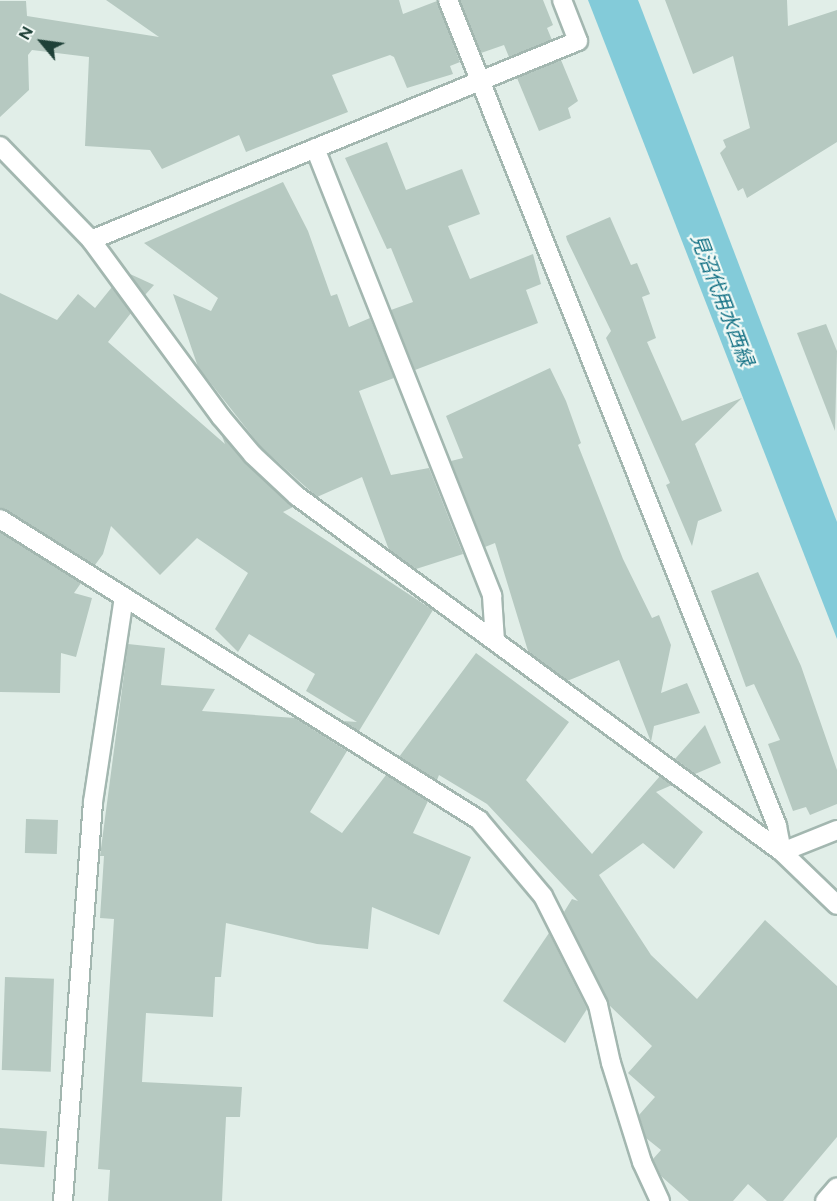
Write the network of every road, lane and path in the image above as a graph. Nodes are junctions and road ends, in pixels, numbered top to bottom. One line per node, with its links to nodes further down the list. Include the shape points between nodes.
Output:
1 (448, 0): 3 (street)
2 (562, 0): 3 (street, via 578,41)
3 (478, 81): 5 (street); 11 (street, via 777,826)
4 (0, 146): 6 (street)
5 (315, 148): 6 (street); 9 (street, via 492,596)
6 (91, 240): 9 (street, via 253,455 297,496)
7 (0, 519): 8 (street)
8 (124, 598): 14 (street, via 93,802); 15 (street, via 479,820 505,849 543,896 598,1005 625,1109)
9 (495, 641): 11 (street)
10 (837, 830): 11 (street)
11 (782, 852): 12 (street)
12 (837, 905)
13 (837, 1187): 16 (street)
14 (63, 1201)
15 (660, 1201)
16 (825, 1201)

